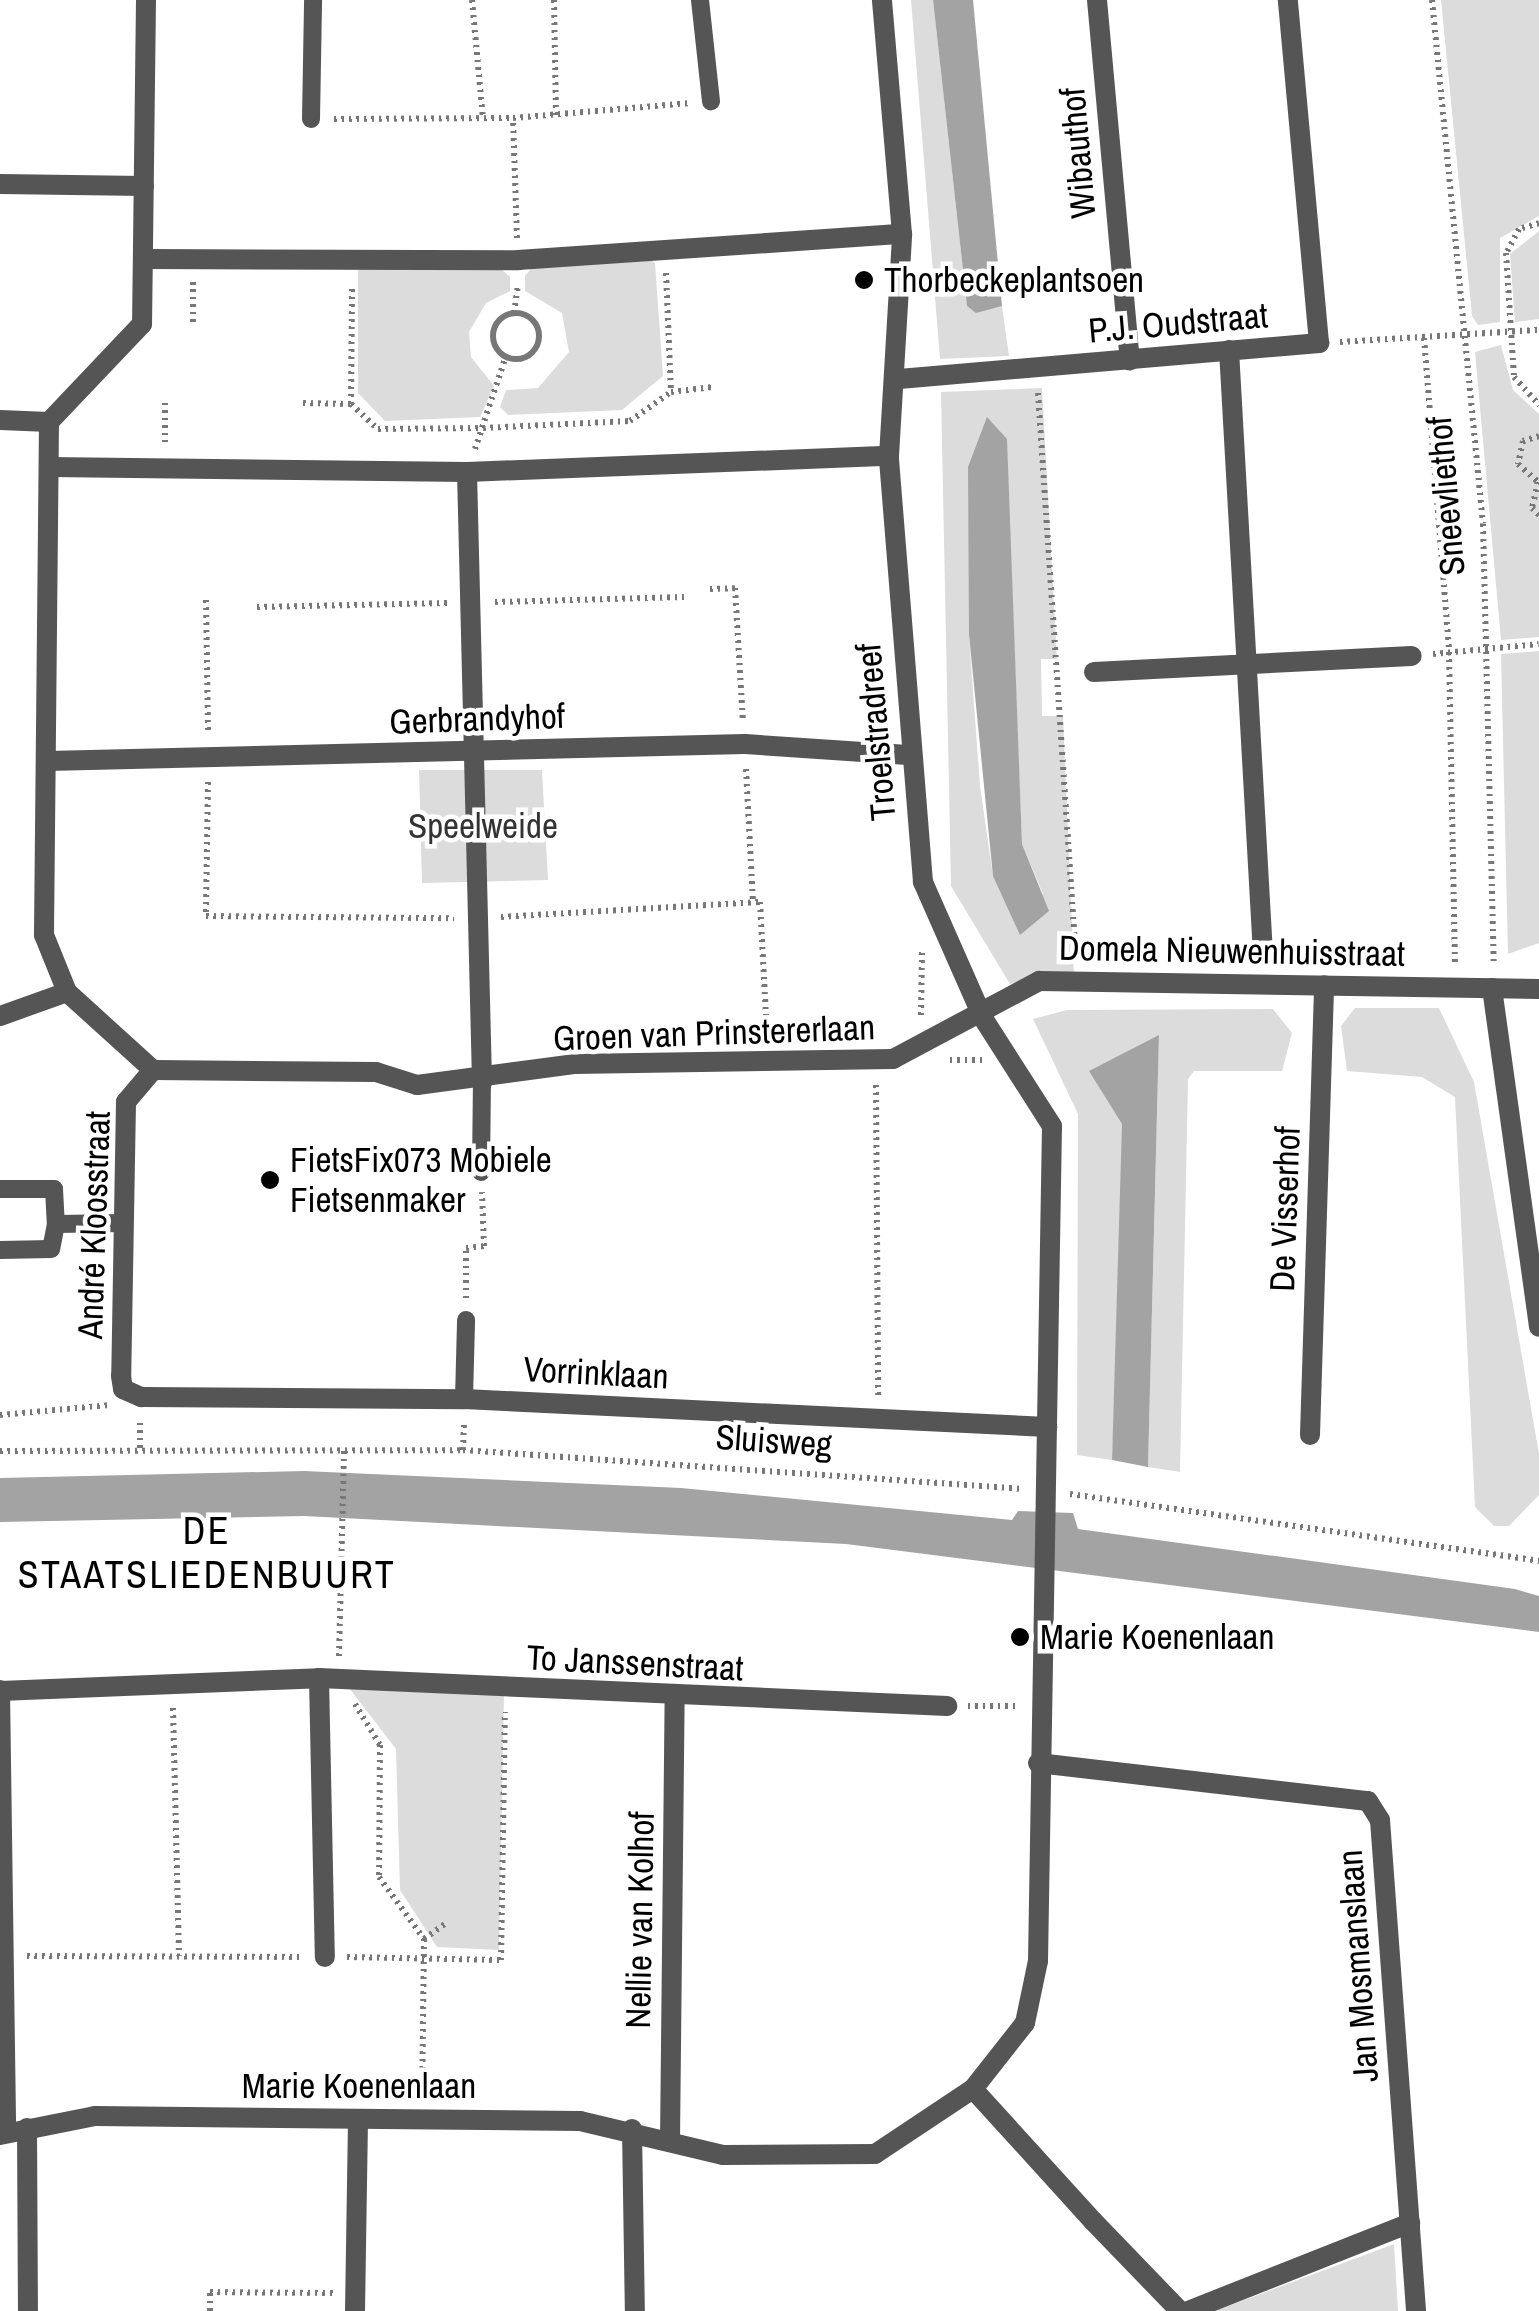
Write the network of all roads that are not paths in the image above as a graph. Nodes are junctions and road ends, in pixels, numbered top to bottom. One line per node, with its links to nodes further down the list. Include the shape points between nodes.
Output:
1 (146, 0): 10 (street)
2 (313, 0): 8 (lane)
3 (700, 0): 7 (lane)
4 (882, 0): 11 (street, Troelstradreef)
5 (1096, 0): 14 (street, Wibauthof)
6 (1288, 0): 13 (street, P.J. Oudstraat, via 1319,342)
7 (711, 101)
8 (312, 119)
9 (0, 184): 10 (street)
10 (144, 186): 12 (street)
11 (902, 234): 12 (street, via 518,260); 15 (street, Troelstradreef)
12 (146, 259): 17 (street, via 142,324)
13 (1229, 350): 14 (street, P.J. Oudstraat); 22 (street)
14 (1130, 360): 15 (street, P.J. Oudstraat)
15 (899, 380): 18 (street, Troelstradreef)
16 (0, 420): 17 (street)
17 (49, 422): 19 (street)
18 (888, 456): 20 (street); 25 (street, Troelstradreef)
19 (50, 467): 20 (street); 26 (street)
20 (467, 472): 24 (street)
21 (1412, 656): 22 (street)
22 (1252, 668): 23 (street); 27 (street)
23 (1094, 672)
24 (473, 751): 25 (street, Gerbrandyhof, via 745,744); 26 (street, Gerbrandyhof); 35 (street)
25 (908, 755): 33 (street, Troelstradreef, via 922,882)
26 (48, 761): 31 (street, via 44,935)
27 (1262, 955)
28 (1324, 985): 29 (street, Domela Nieuwenhuisstraat); 33 (street, Domela Nieuwenhuisstraat, via 1039,980); 46 (street, De Visserhof)
29 (1492, 988): 30 (street, Domela Nieuwenhuisstraat); 42 (street)
30 (1539, 989)
31 (67, 992): 32 (street); 34 (street)
32 (0, 1016)
33 (983, 1018): 35 (street, Groen van Prinstererlaan, via 876,1059 574,1064); 45 (street, Troelstradreef, via 1052,1126)
34 (152, 1070): 35 (street, Groen van Prinstererlaan, via 376,1072 417,1085); 38 (street, André Kloosstraat, via 126,1102)
35 (482, 1083): 36 (lane)
36 (481, 1172)
37 (0, 1190): 39 (lane, via 54,1189)
38 (124, 1223): 39 (lane); 43 (street, André Kloosstraat)
39 (56, 1224): 40 (lane, via 50,1249)
40 (0, 1250)
41 (466, 1320): 44 (lane)
42 (1539, 1327)
43 (132, 1393): 44 (street, Vorrinklaan)
44 (464, 1399): 45 (street, Vorrinklaan)
45 (1047, 1428): 51 (street, Marie Koenenlaan)
46 (1310, 1435)
47 (329, 1678): 48 (street, To Janssenstraat); 49 (street, To Janssenstraat); 52 (street)
48 (0, 1690): 56 (street)
49 (675, 1700): 50 (street, To Janssenstraat); 57 (street, Nellie van Kolhof)
50 (947, 1706)
51 (1038, 1763): 53 (street, Marie Koenenlaan, via 1038,1962 1025,2024); 58 (street, Jan Mosmanslaan, via 1368,1800 1380,1820)
52 (325, 1957)
53 (973, 2089): 57 (street, Marie Koenenlaan, via 875,2154 724,2155); 62 (street)
54 (358, 2120): 55 (street, Marie Koenenlaan); 56 (street, Marie Koenenlaan, via 95,2116); 59 (street)
55 (632, 2129): 57 (street, Marie Koenenlaan); 61 (street)
56 (11, 2132): 60 (street)
57 (670, 2141)
58 (1410, 2223): 63 (street); 64 (street, Jan Mosmanslaan)
59 (355, 2302)
60 (28, 2311)
61 (635, 2311)
62 (1180, 2311)
63 (1188, 2311)
64 (1416, 2311)

